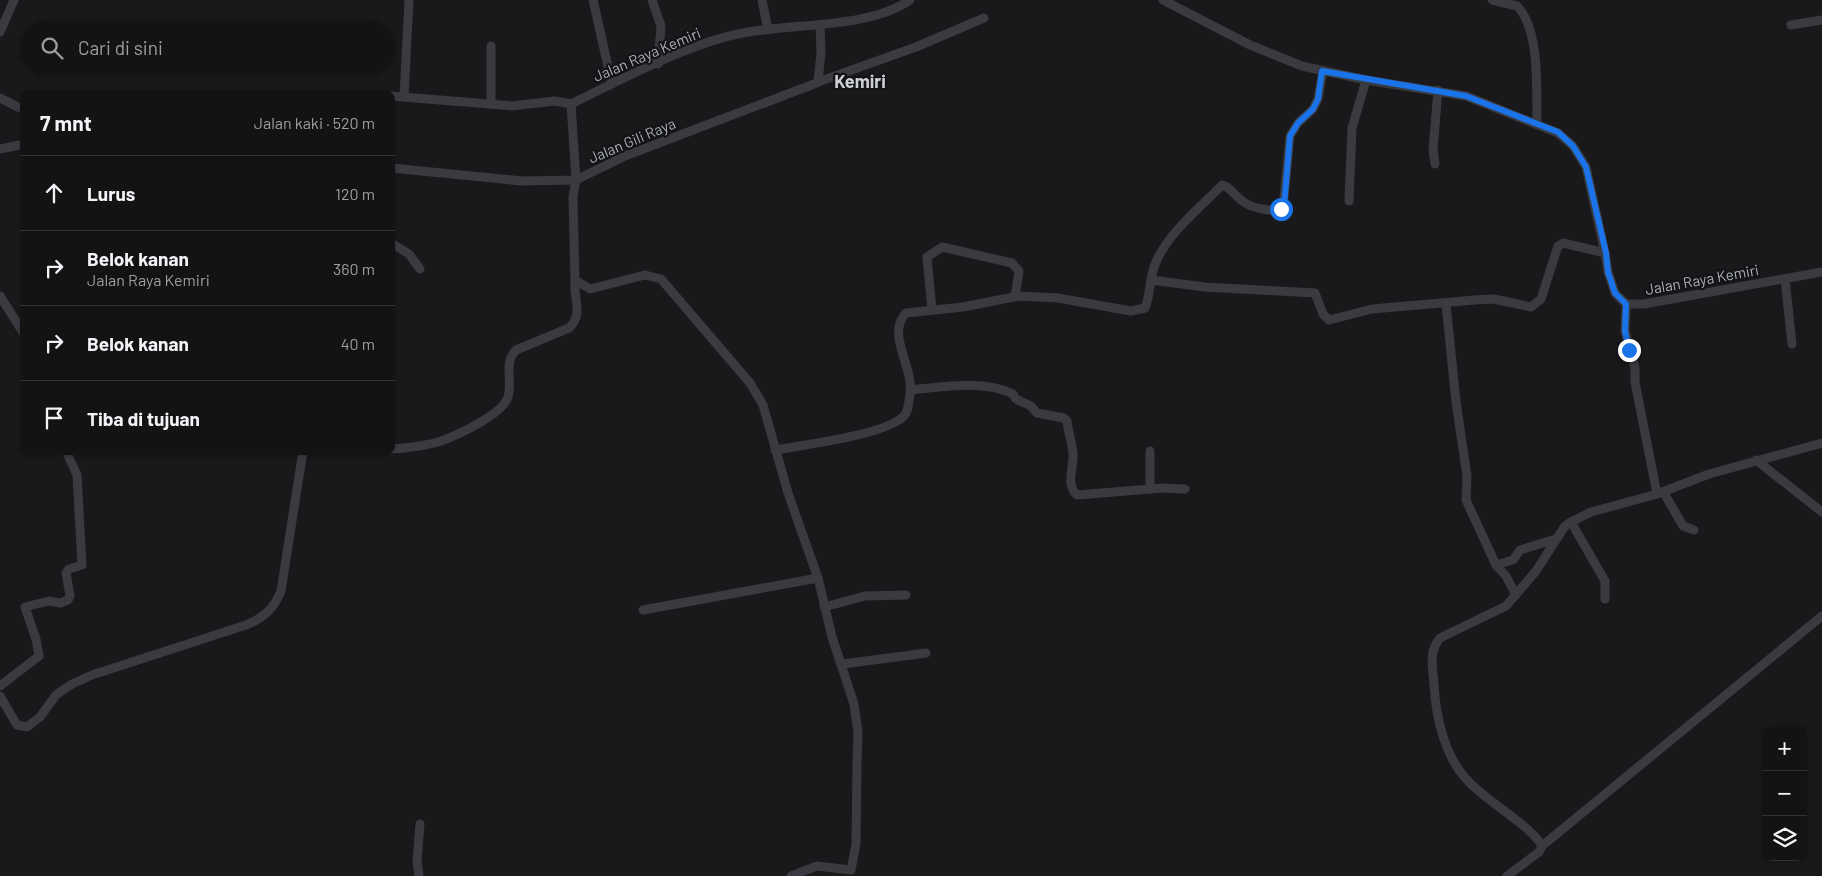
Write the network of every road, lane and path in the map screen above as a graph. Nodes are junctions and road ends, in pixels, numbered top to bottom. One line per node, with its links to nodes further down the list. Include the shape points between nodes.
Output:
1 (14, 0): 14 (street)
2 (409, 0): 23 (street)
3 (593, 0): 20 (street)
4 (652, 0): 16 (street, via 661,26)
5 (762, 0): 13 (street)
6 (910, 0): 11 (street, Jalan Raya Kemiri, via 883,13)
7 (1163, 0): 17 (street, Jalan Raya Kemiri, via 1250,45)
8 (1492, 0): 28 (street, via 1517,6 1525,19 1535,61)
9 (984, 18): 19 (street, Jalan Gili Raya, via 916,47)
10 (1822, 20): 12 (street)
11 (820, 25): 13 (street, Jalan Raya Kemiri); 19 (street)
12 (1791, 25)
13 (768, 30): 16 (street, Jalan Raya Kemiri, via 716,40)
14 (0, 32)
15 (491, 46): 25 (street)
16 (658, 64): 20 (street, Jalan Raya Kemiri)
17 (1322, 71): 18 (street, Jalan Raya Kemiri); 41 (street, via 1318,99 1290,136 1283,208 1255,207 1241,201 1231,189 1222,185 1162,252)
18 (1366, 80): 21 (street, Jalan Raya Kemiri); 34 (street, via 1352,128)
19 (818, 82): 33 (street, Jalan Gili Raya, via 626,156)
20 (612, 84): 26 (street, Jalan Raya Kemiri)
21 (1438, 90): 28 (street, Jalan Raya Kemiri, via 1466,96); 31 (street, via 1433,137)
22 (395, 96): 23 (street, Jalan Raya Kemiri)
23 (404, 97): 25 (street, Jalan Raya Kemiri)
24 (0, 98): 27 (street)
25 (491, 104): 26 (street, Jalan Raya Kemiri)
26 (571, 104): 33 (street)
27 (20, 108)
28 (1537, 124): 36 (street, Jalan Raya Kemiri, via 1558,132 1573,146 1586,167)
29 (20, 145): 30 (street)
30 (0, 149)
31 (1435, 164)
32 (395, 168): 33 (street, Jalan Gili Raya, via 522,181)
33 (576, 180): 40 (street)
34 (1349, 201)
35 (395, 245): 37 (street, via 409,254)
36 (1606, 253): 44 (street, via 1563,243 1558,246 1540,301 1531,307 1494,299); 45 (street, Jalan Raya Kemiri, via 1615,293)
37 (420, 269)
38 (1822, 272): 39 (street, Jalan Raya Kemiri)
39 (1785, 279): 45 (street, Jalan Raya Kemiri, via 1644,304); 48 (street)
40 (575, 280): 51 (street, via 576,323 512,354 509,359 508,400 495,414 441,441); 52 (street, via 590,289 645,275 661,279 750,383 763,405)
41 (1151, 280): 43 (street, via 1145,308 1132,311 1058,298); 44 (street, via 1315,293 1323,314 1329,320 1372,309)
42 (0, 296): 47 (street)
43 (1016, 297): 46 (street); 46 (street, via 1019,271 1012,263 942,247 927,258)
44 (1446, 304): 64 (street, via 1467,476 1466,500)
45 (1626, 304): 59 (street, via 1625,331)
46 (932, 310): 49 (street, via 906,313 898,326)
47 (20, 328)
48 (1792, 344)
49 (910, 390): 52 (street, via 908,410 890,424); 57 (street, via 992,386 1008,391 1037,413 1067,421 1073,453 1070,482 1077,496)
50 (1822, 443): 56 (street)
51 (395, 448)
52 (775, 450): 65 (street)
53 (1150, 451): 57 (street)
54 (68, 455): 74 (street, via 77,475 82,565 66,573 68,600 25,607 39,656)
55 (302, 455): 75 (street, via 281,591 266,615 246,625 72,684 56,695 40,718 27,727 17,725)
56 (1756, 460): 59 (street); 60 (street)
57 (1150, 489): 58 (street)
58 (1185, 490)
59 (1660, 493): 61 (street, via 1591,512); 62 (street, via 1683,526)
60 (1822, 512)
61 (1571, 522): 63 (street); 68 (street, via 1605,581)
62 (1694, 530)
63 (1556, 539): 64 (street, via 1520,550 1513,560); 67 (street)
64 (1496, 565): 67 (street)
65 (818, 578): 69 (street); 70 (street)
66 (906, 595): 69 (street, via 865,596)
67 (1516, 595): 77 (street, via 1506,606 1440,638 1433,646 1436,708 1443,736 1456,765 1469,782 1533,834)
68 (1604, 599)
69 (824, 606): 73 (street)
70 (643, 610)
71 (1822, 616): 77 (street)
72 (926, 653): 73 (street)
73 (843, 664): 78 (street, via 858,732 856,844)
74 (0, 686)
75 (0, 696)
76 (420, 824): 79 (street)
77 (1542, 846): 81 (street, via 1539,852)
78 (851, 873): 80 (street, via 818,866)
79 (418, 876)
80 (791, 876)
81 (1507, 876)

